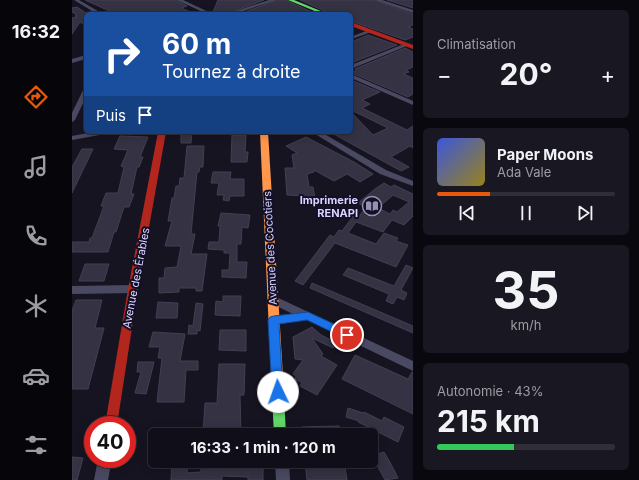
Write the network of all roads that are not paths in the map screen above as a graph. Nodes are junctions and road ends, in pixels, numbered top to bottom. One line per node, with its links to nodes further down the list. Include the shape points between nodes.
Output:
1 (76, 0): 6 (street)
2 (179, 0): 7 (street)
3 (274, 0): 8 (street)
4 (290, 0): 9 (street)
5 (377, 0): 10 (street)
6 (97, 12)
7 (206, 12)
8 (235, 12)
9 (321, 12)
10 (413, 12)
11 (353, 25): 12 (street)
12 (370, 31): 13 (lane); 14 (street)
13 (353, 37)
14 (411, 45): 17 (street)
15 (84, 58): 16 (street)
16 (72, 62)
17 (353, 66)
18 (353, 77): 20 (street)
19 (84, 94): 21 (street)
20 (413, 104)
21 (72, 120)
22 (94, 134): 26 (street)
23 (162, 134): 29 (street, Avenue des Érables)
24 (264, 134): 30 (street, Avenue des Cocotiers)
25 (319, 134): 27 (street, via 383,172)
26 (72, 138)
27 (413, 184)
28 (72, 290): 29 (street)
29 (133, 290): 34 (street, Avenue des Érables)
30 (272, 299): 31 (street); 32 (street, Avenue des Cocotiers)
31 (308, 316): 32 (street); 33 (street)
32 (274, 320): 35 (street, Avenue des Cocotiers)
33 (413, 366)
34 (112, 416)
35 (280, 428)
36 (103, 468): 38 (street)
37 (282, 468): 39 (street)
38 (101, 480)
39 (283, 480)

